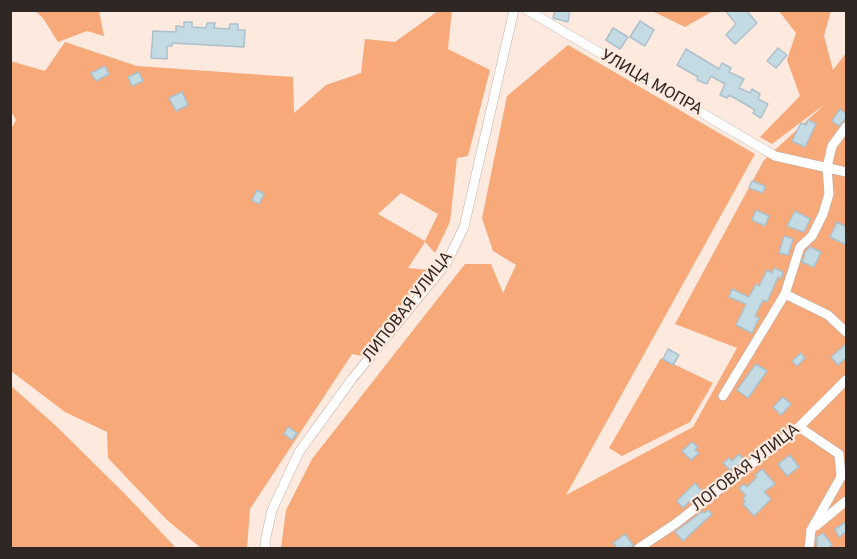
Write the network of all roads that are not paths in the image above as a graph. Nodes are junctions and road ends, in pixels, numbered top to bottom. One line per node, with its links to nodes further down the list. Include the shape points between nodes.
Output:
1 (514, 10): 13 (street, ЛИПОВАЯ УЛИЦА, via 464,227 446,264 352,379 299,452 272,510)
2 (527, 10): 4 (street, УЛИЦА МОПРА, via 775,156)
3 (846, 127): 4 (street, via 832,146)
4 (827, 167): 5 (street, УЛИЦА МОПРА); 6 (street, via 829,194 823,214 812,236 800,247)
5 (846, 172)
6 (785, 294): 7 (street, via 828,315); 9 (street)
7 (846, 332)
8 (846, 380): 10 (street, ЛОГОВАЯ УЛИЦА)
9 (723, 396)
10 (799, 426): 12 (street, via 839,454 841,477); 14 (street, ЛОГОВАЯ УЛИЦА)
11 (846, 501): 12 (street)
12 (811, 530): 15 (street)
13 (266, 549)
14 (639, 549)
15 (809, 549)

